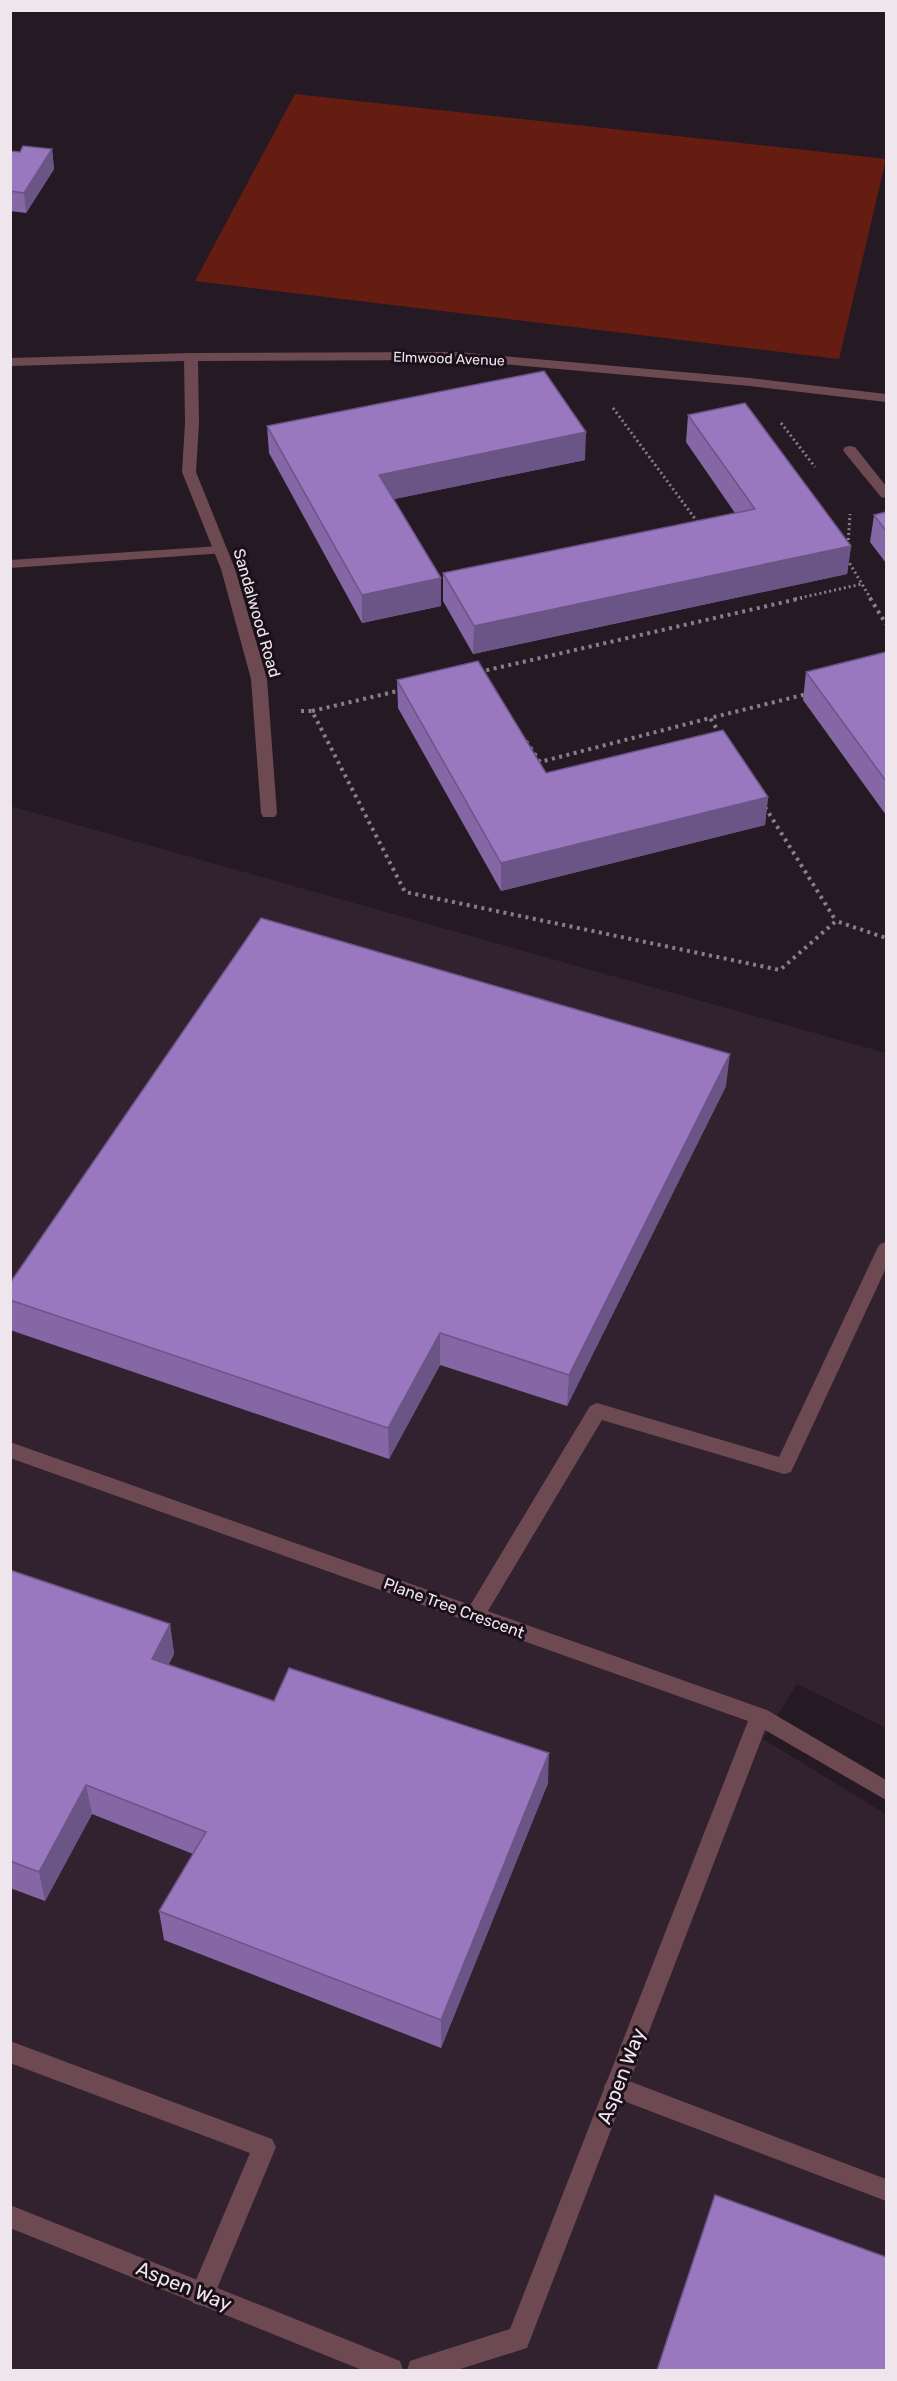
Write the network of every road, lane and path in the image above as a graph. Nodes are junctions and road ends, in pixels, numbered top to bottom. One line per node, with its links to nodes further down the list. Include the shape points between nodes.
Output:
1 (191, 357): 2 (street, Elmwood Avenue); 3 (street, Elmwood Avenue, via 458,356); 11 (street, Sandalwood Road, via 189,472)
2 (10, 362)
3 (583, 367): 4 (street, Elmwood Avenue); 10 (path)
4 (750, 382): 5 (street, Elmwood Avenue); 7 (path)
5 (886, 398)
6 (850, 450): 8 (street)
7 (822, 476)
8 (886, 494)
9 (843, 505): 13 (path, via 850,514 847,559)
10 (705, 532)
11 (220, 549): 12 (street); 21 (street, Sandalwood Road, via 259,679)
12 (10, 564)
13 (862, 584): 14 (path); 15 (path)
14 (886, 624)
15 (480, 672): 16 (path); 17 (path)
16 (469, 674)
17 (486, 681)
18 (413, 687): 20 (path)
19 (809, 694): 22 (path)
20 (312, 711): 21 (path); 27 (path, via 405,892 780,970)
21 (261, 712): 26 (street, Sandalwood Road)
22 (710, 718): 23 (path, via 540,762); 24 (path)
23 (522, 735)
24 (723, 739)
25 (760, 799): 27 (path)
26 (269, 813)
27 (836, 921): 28 (path)
28 (886, 938)
29 (886, 1249): 31 (street, via 784,1467 597,1411)
30 (10, 1450): 31 (street, Plane Tree Crescent)
31 (475, 1615): 32 (street, Plane Tree Crescent)
32 (760, 1716): 33 (street, Plane Tree Crescent); 35 (street, Aspen Way)
33 (886, 1791)
34 (10, 2052): 38 (street, via 264,2147)
35 (616, 2087): 36 (street); 40 (street, Aspen Way, via 518,2339)
36 (886, 2190)
37 (10, 2216): 38 (street, Aspen Way)
38 (202, 2294): 39 (street, Aspen Way)
39 (391, 2370)
40 (420, 2370)

